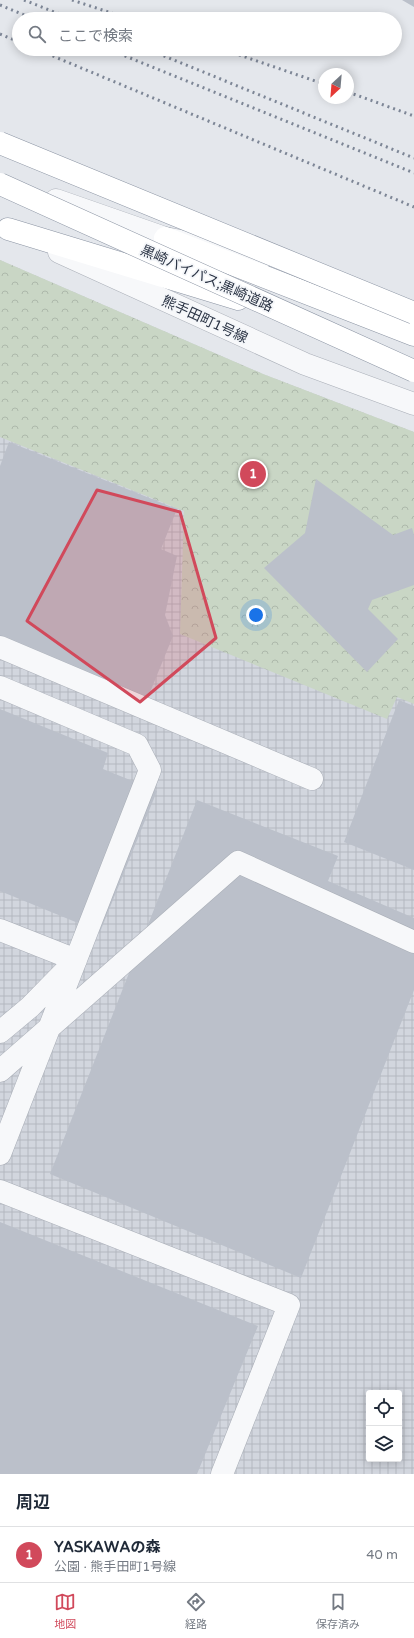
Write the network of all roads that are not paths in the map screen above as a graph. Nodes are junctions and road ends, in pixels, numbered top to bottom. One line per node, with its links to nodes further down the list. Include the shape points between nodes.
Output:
1 (0, 143): 7 (highway, bridge)
2 (0, 181): 5 (street)
3 (0, 184): 10 (highway, 黒崎バイパス;黒崎道路, bridge)
4 (4, 227): 9 (highway, via 253,304); 11 (street, 熊手田町1号線, via 305,364)
5 (165, 238): 6 (street, via 276,260 354,281); 8 (highway)
6 (414, 306)
7 (414, 313)
8 (414, 336)
9 (414, 362)
10 (414, 372)
11 (414, 404)
12 (0, 647): 14 (street)
13 (0, 687): 17 (street, via 136,745 150,770)
14 (312, 779)
15 (0, 930): 17 (street)
16 (414, 942): 18 (street, via 238,862)
17 (76, 960): 18 (street); 19 (street, via 30,1007)
18 (49, 1028): 20 (street); 21 (street)
19 (0, 1032)
20 (0, 1072)
21 (0, 1154)
22 (0, 1191): 23 (street, via 289,1305)
23 (222, 1474)

